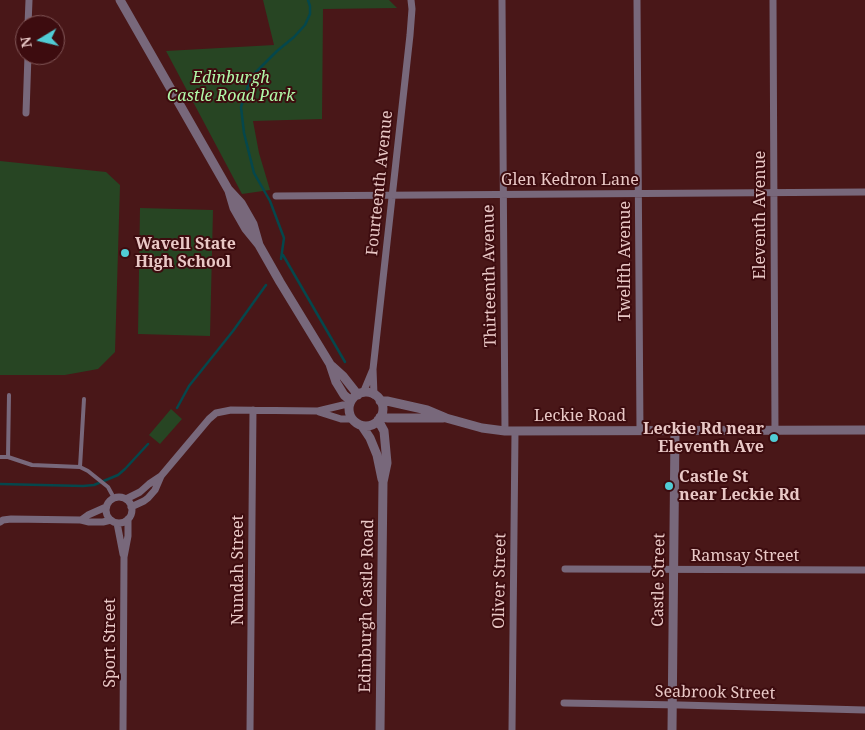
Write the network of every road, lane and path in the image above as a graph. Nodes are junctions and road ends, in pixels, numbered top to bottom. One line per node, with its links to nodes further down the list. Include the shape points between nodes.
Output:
1 (29, 0): 7 (street)
2 (120, 0): 19 (street, via 228,189 246,229 259,245 330,364 336,382 344,395)
3 (411, 0): 14 (street, Fourteenth Avenue)
4 (502, 0): 13 (street, Thirteenth Avenue)
5 (637, 0): 12 (street, Twelfth Avenue)
6 (773, 0): 10 (street, Eleventh Avenue)
7 (28, 15)
8 (28, 65): 9 (street)
9 (26, 113)
10 (774, 192): 11 (street, Glen Kedron Lane); 12 (street, Glen Kedron Lane); 27 (street, Eleventh Avenue)
11 (865, 192)
12 (638, 193): 13 (street, Glen Kedron Lane); 30 (street, Twelfth Avenue)
13 (503, 194): 14 (street, Glen Kedron Lane); 29 (street, Thirteenth Avenue)
14 (392, 195): 15 (street, Glen Kedron Lane); 16 (street, Fourteenth Avenue)
15 (276, 196)
16 (373, 369): 19 (street, Fourteenth Avenue); 20 (street, Fourteenth Avenue)
17 (9, 394): 34 (lane)
18 (84, 398): 35 (lane)
19 (355, 398): 20 (street, via 368,393); 22 (street, via 343,406); 24 (street, via 349,410)
20 (377, 398): 23 (street, Leckie Road); 25 (street, via 382,406)
21 (253, 410): 22 (street); 36 (street, via 224,411 213,415); 54 (street, Nundah Street)
22 (318, 412): 24 (street)
23 (446, 418): 25 (street, Leckie Road); 29 (street, Leckie Road)
24 (352, 419): 26 (street)
25 (379, 419): 26 (street, via 371,425); 37 (street, Edinburgh Castle Road, via 384,431 387,463)
26 (362, 426): 37 (street, Edinburgh Castle Road, via 377,455)
27 (775, 430): 28 (street, Leckie Road); 31 (street, Leckie Road)
28 (865, 430)
29 (505, 431): 32 (street, Leckie Road)
30 (640, 431): 31 (street, Leckie Road); 32 (street, Leckie Road)
31 (675, 431): 48 (street, Castle Street)
32 (516, 432): 56 (street, Oliver Street)
33 (0, 457): 34 (lane)
34 (8, 457): 35 (lane, via 32,465)
35 (80, 467): 38 (lane, via 108,487)
36 (162, 476): 39 (street); 41 (street, via 148,498)
37 (383, 482): 55 (street, Edinburgh Castle Road)
38 (114, 498): 39 (street); 40 (street)
39 (126, 499): 41 (street)
40 (106, 507): 43 (street); 44 (street, via 107,514)
41 (131, 507): 42 (street)
42 (128, 519): 44 (street); 46 (street, Sport Street)
43 (81, 520): 44 (street); 45 (street, via 11,519)
44 (114, 521): 46 (street, Sport Street)
45 (0, 522)
46 (124, 557): 53 (street, Sport Street)
47 (566, 569): 48 (street, Ramsay Street)
48 (674, 570): 49 (street, Ramsay Street); 51 (street, Castle Street)
49 (865, 570)
50 (564, 703): 51 (street, Seabrook Street)
51 (672, 705): 52 (street, Seabrook Street); 57 (street, Castle Street)
52 (865, 710)
53 (123, 730)
54 (250, 730)
55 (380, 730)
56 (512, 730)
57 (672, 730)

